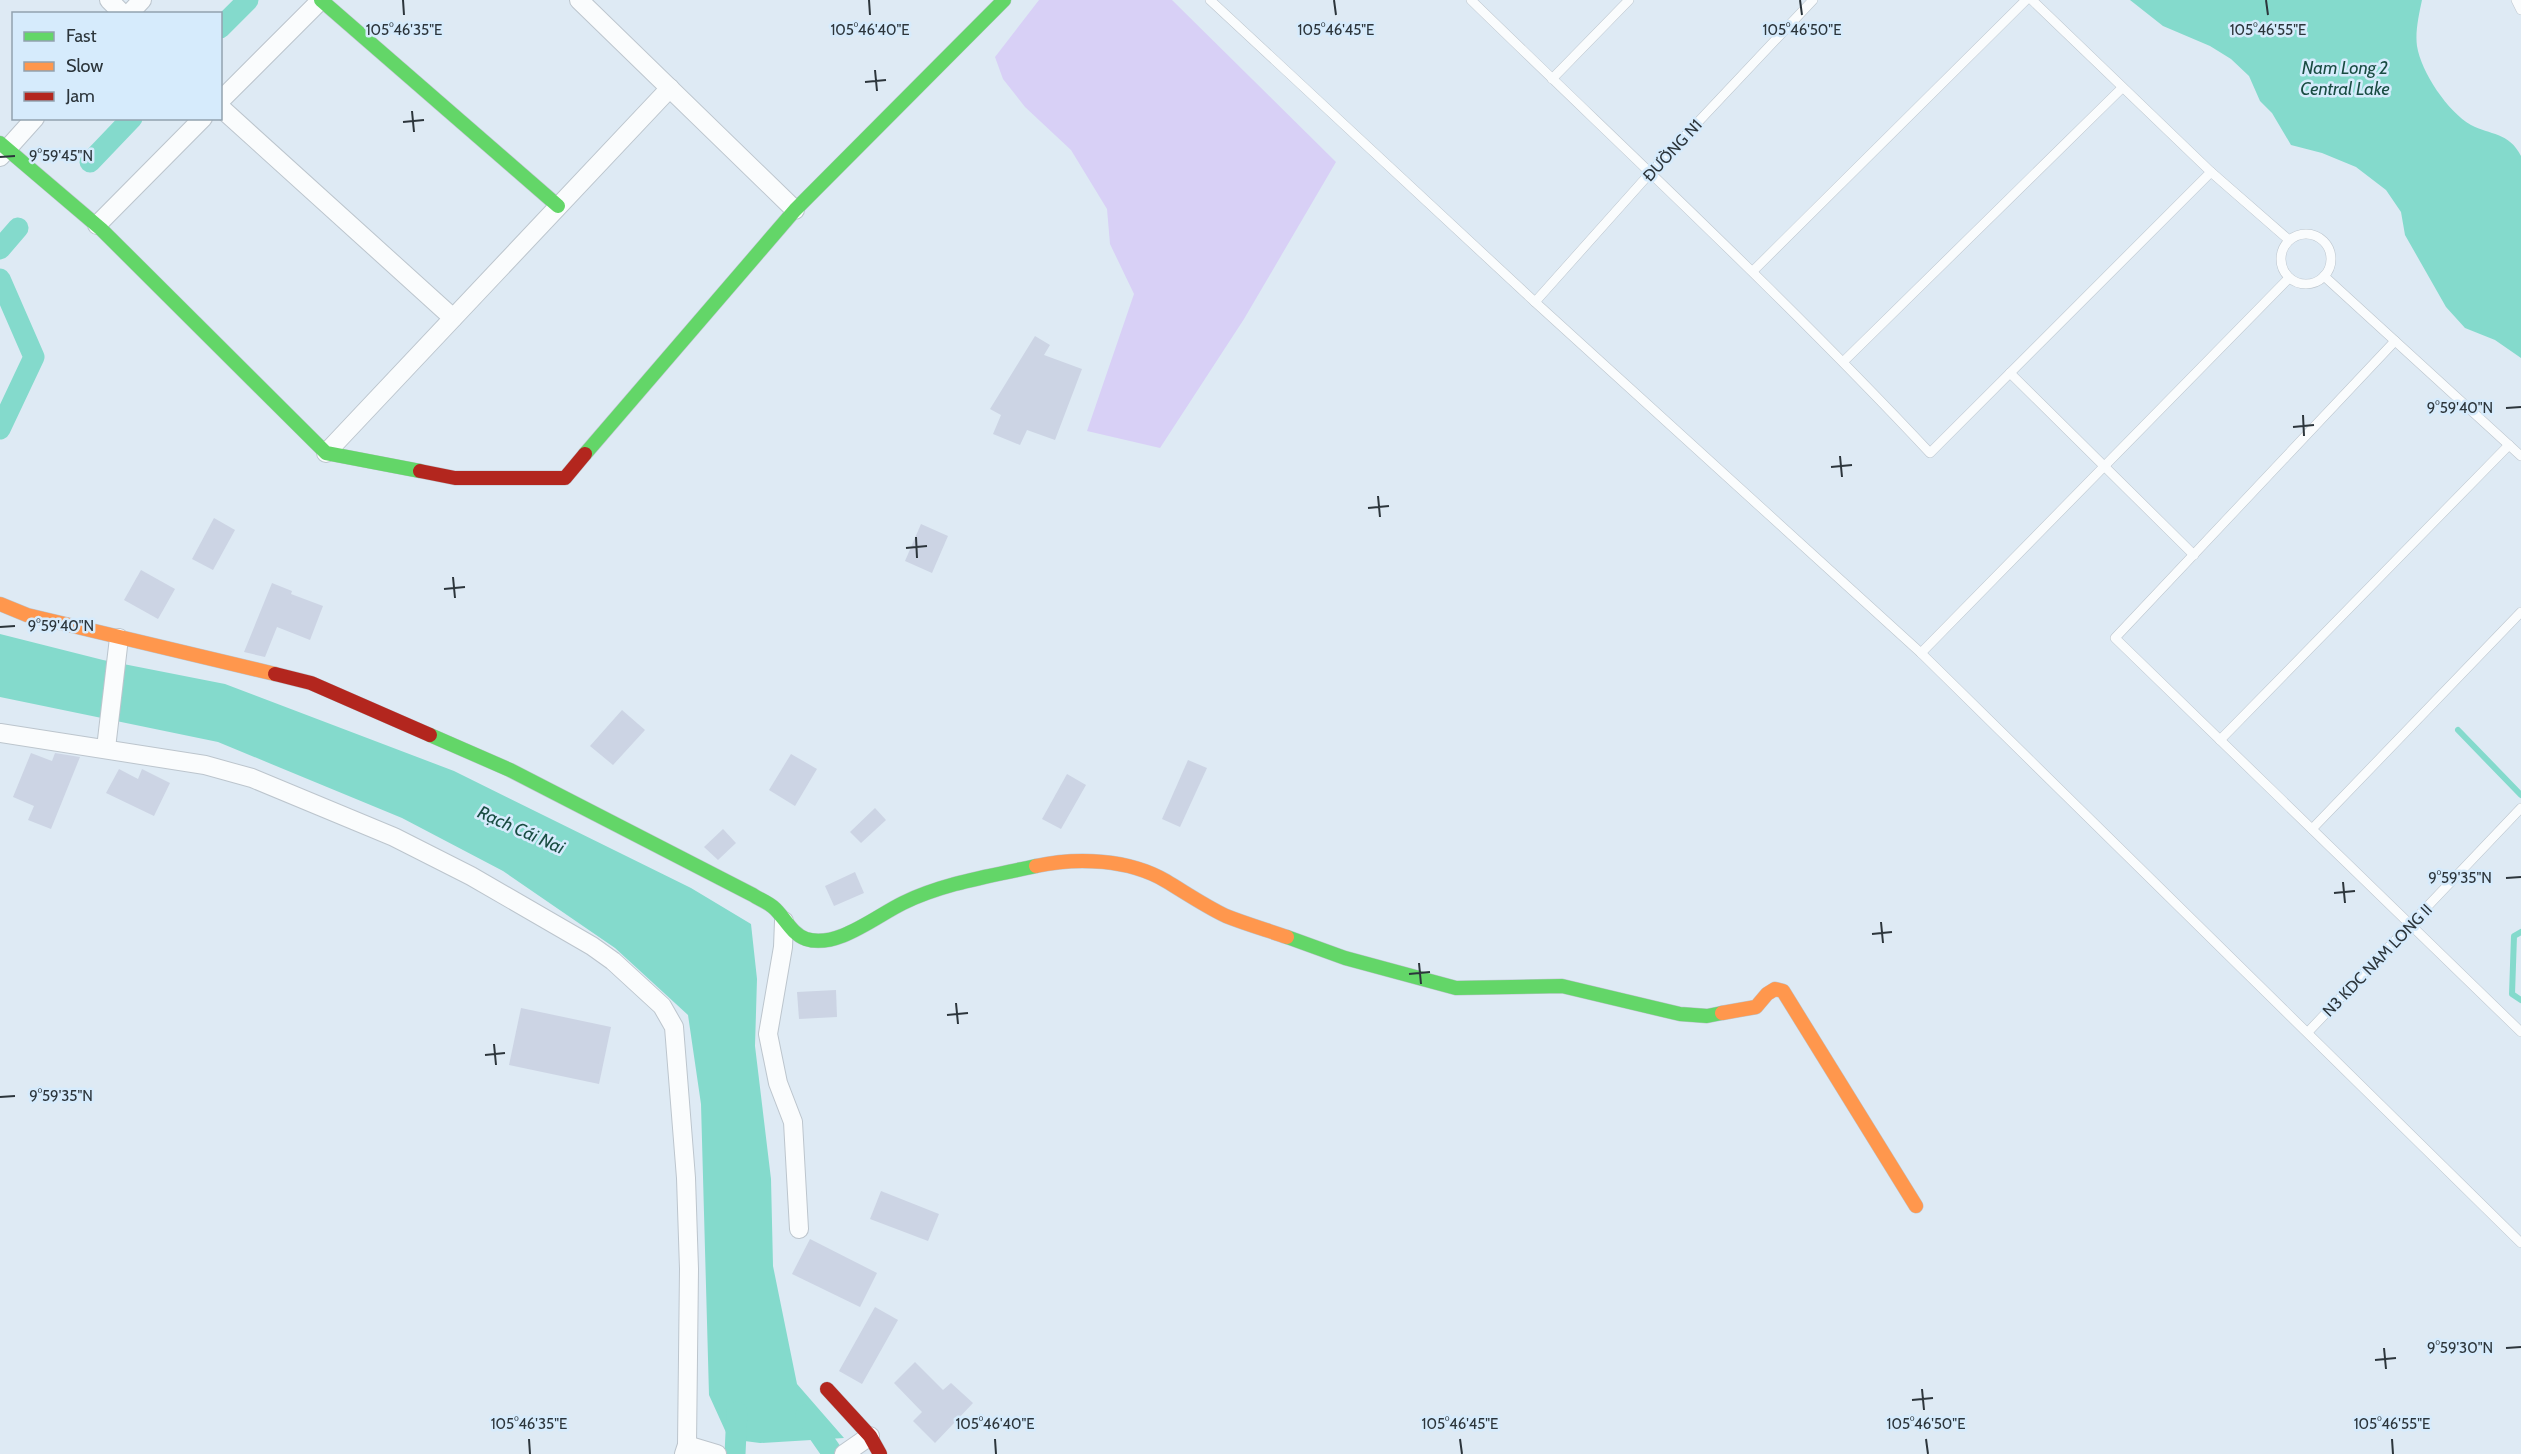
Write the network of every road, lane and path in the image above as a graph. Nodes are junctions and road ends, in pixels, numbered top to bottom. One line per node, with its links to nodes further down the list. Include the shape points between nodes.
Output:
1 (109, 0): 14 (street)
2 (142, 0): 15 (street)
3 (321, 0): 19 (street); 26 (street)
4 (579, 0): 17 (street)
5 (1004, 0): 27 (street)
6 (1210, 0): 33 (lane)
7 (1471, 0): 16 (lane)
8 (1629, 0): 16 (lane)
9 (1813, 0): 24 (lane, ĐƯỜNG N1)
10 (2026, 0): 30 (lane)
11 (2032, 0): 18 (lane)
12 (2516, 0): 13 (lane)
13 (2521, 10)
14 (121, 12)
15 (131, 12)
16 (1552, 79): 24 (lane)
17 (670, 88): 26 (street); 27 (street)
18 (2122, 88): 25 (lane); 36 (lane)
19 (222, 99)
20 (222, 109): 34 (street)
21 (33, 120): 23 (street)
22 (201, 120): 28 (street)
23 (2, 150): 28 (street)
24 (1651, 172): 30 (lane); 33 (lane, ĐƯỜNG N1)
25 (2211, 172): 29 (lane); 37 (lane)
26 (558, 206): 34 (street)
27 (795, 210): 39 (street, via 565,478 455,478)
28 (97, 225): 39 (street)
29 (2289, 240): 31 (lane, via 2313,235 2326,245 2331,261); 32 (lane, via 2280,259)
30 (1753, 271): 36 (lane)
31 (2324, 276): 32 (lane, via 2311,284); 35 (lane)
32 (2289, 278): 41 (lane)
33 (1535, 302): 46 (lane)
34 (453, 318): 39 (street)
35 (2395, 341): 38 (lane); 42 (lane)
36 (1844, 361): 37 (lane, via 1930,453)
37 (2010, 373): 41 (lane)
38 (2509, 445): 40 (lane); 49 (lane)
39 (326, 453)
40 (2521, 456)
41 (2104, 466): 42 (lane); 46 (lane)
42 (2194, 555): 49 (lane, via 2115,638)
43 (0, 604): 45 (street, via 27,615)
44 (2521, 612): 51 (lane)
45 (119, 638): 48 (street); 52 (street, via 311,683 510,770 753,895 774,908)
46 (1921, 653): 54 (lane)
47 (0, 733): 48 (street)
48 (107, 739): 61 (street, via 252,778 394,837 592,946 662,1006 674,1028 686,1178 689,1269)
49 (2220, 740): 51 (lane)
50 (2521, 808): 53 (lane, N3 KDC NAM LONG II)
51 (2312, 829): 53 (lane)
52 (784, 921): 56 (street, via 803,938 833,939 903,903 950,885 1050,863 1093,861 1134,868 1165,880 1227,916 1335,954 1456,987 1562,986 1680,1014 1707,1016 1756,1007 1775,989 1783,991); 57 (street, via 768,1034 778,1083 793,1122)
53 (2411, 924): 54 (lane, N3 KDC NAM LONG II); 55 (lane)
54 (2308, 1032): 58 (lane)
55 (2521, 1032)
56 (1916, 1206)
57 (799, 1229)
58 (2521, 1243)
59 (827, 1389): 60 (street)
60 (866, 1439): 63 (street); 64 (street)
61 (685, 1450): 62 (street)
62 (717, 1454)
63 (844, 1454)
64 (880, 1454)

